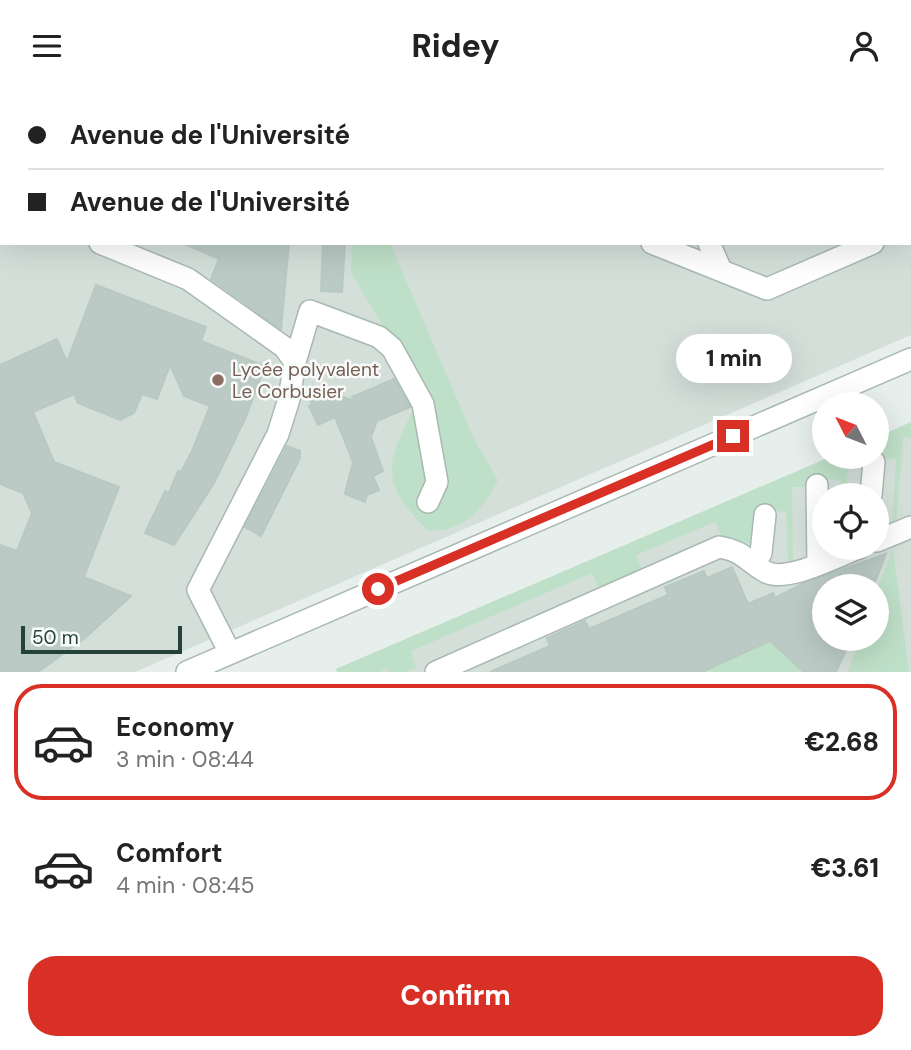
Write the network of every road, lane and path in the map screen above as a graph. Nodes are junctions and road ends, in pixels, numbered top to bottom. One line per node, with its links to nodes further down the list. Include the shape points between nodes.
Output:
1 (105, 245): 7 (street, via 188,279 284,347)
2 (657, 245): 5 (street)
3 (710, 245): 5 (street)
4 (868, 245): 5 (street, via 767,289)
5 (722, 270)
6 (911, 359): 16 (street)
7 (295, 362): 8 (street, via 310,311 379,337 392,348 423,404 437,482); 16 (street, via 278,434 198,590)
8 (428, 502)
9 (765, 515): 14 (street, via 761,553)
10 (911, 527): 11 (street)
11 (889, 536)
12 (818, 560): 15 (street)
13 (828, 560): 15 (street)
14 (754, 563): 15 (street, via 768,573 788,575); 18 (street, via 739,551 719,547)
15 (818, 564)
16 (230, 653): 17 (street)
17 (187, 672)
18 (436, 672)

